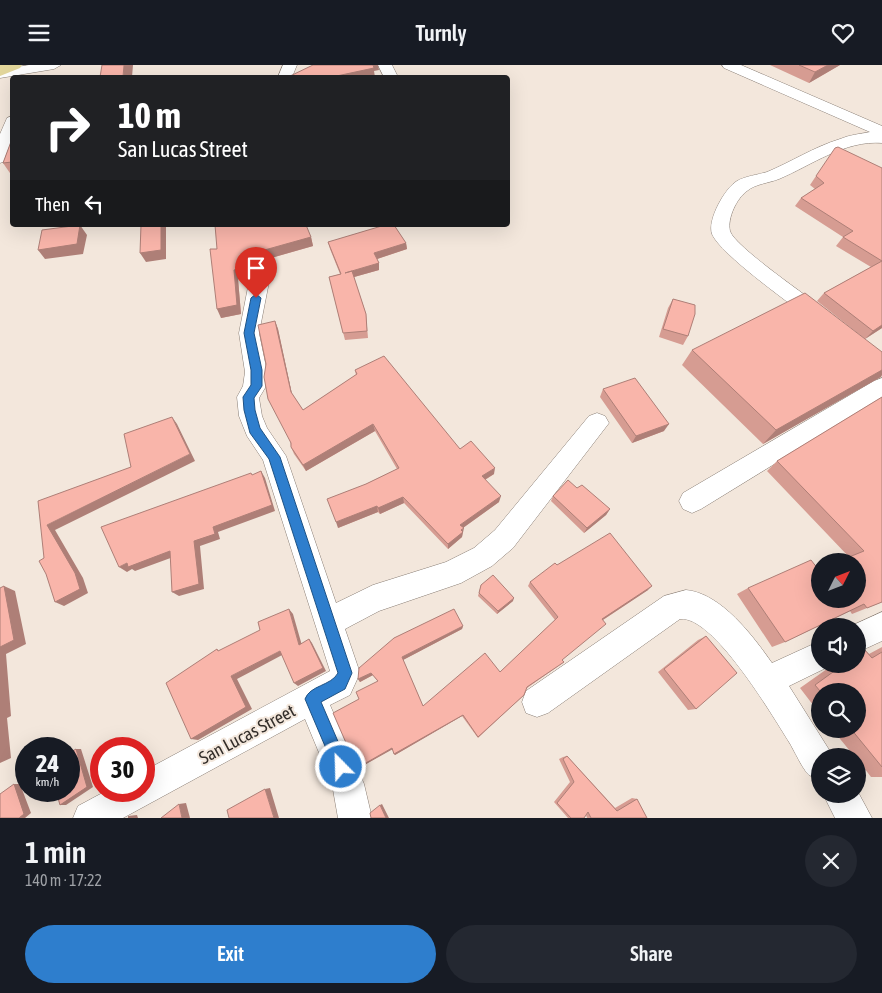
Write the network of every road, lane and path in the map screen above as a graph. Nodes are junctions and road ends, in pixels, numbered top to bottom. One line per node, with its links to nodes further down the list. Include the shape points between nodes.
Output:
1 (14, 65): 4 (main road)
2 (54, 65): 5 (street)
3 (729, 65): 7 (street)
4 (0, 72): 5 (street)
5 (29, 73)
6 (10, 127): 9 (street)
7 (882, 132)
8 (882, 138): 11 (street, via 845,142 743,185 734,193 720,225 721,233 741,255)
9 (0, 158)
10 (259, 282): 15 (street, via 249,333 257,386 248,397 254,430 274,457)
11 (837, 329)
12 (882, 387): 14 (street)
13 (597, 423): 15 (street, via 504,539 483,557 451,574 373,599)
14 (692, 501)
15 (330, 621): 20 (street, San Lucas Street, via 345,673 340,683)
16 (882, 626): 17 (street)
17 (866, 634)
18 (811, 660): 19 (street)
19 (767, 681): 21 (street, via 725,629 696,607 685,604 674,606); 22 (street)
20 (312, 699): 23 (street, San Lucas Street); 27 (street, via 348,783)
21 (537, 702)
22 (811, 749)
23 (155, 783)
24 (119, 802): 26 (street)
25 (846, 803): 28 (street)
26 (90, 818)
27 (355, 818)
28 (855, 818)

